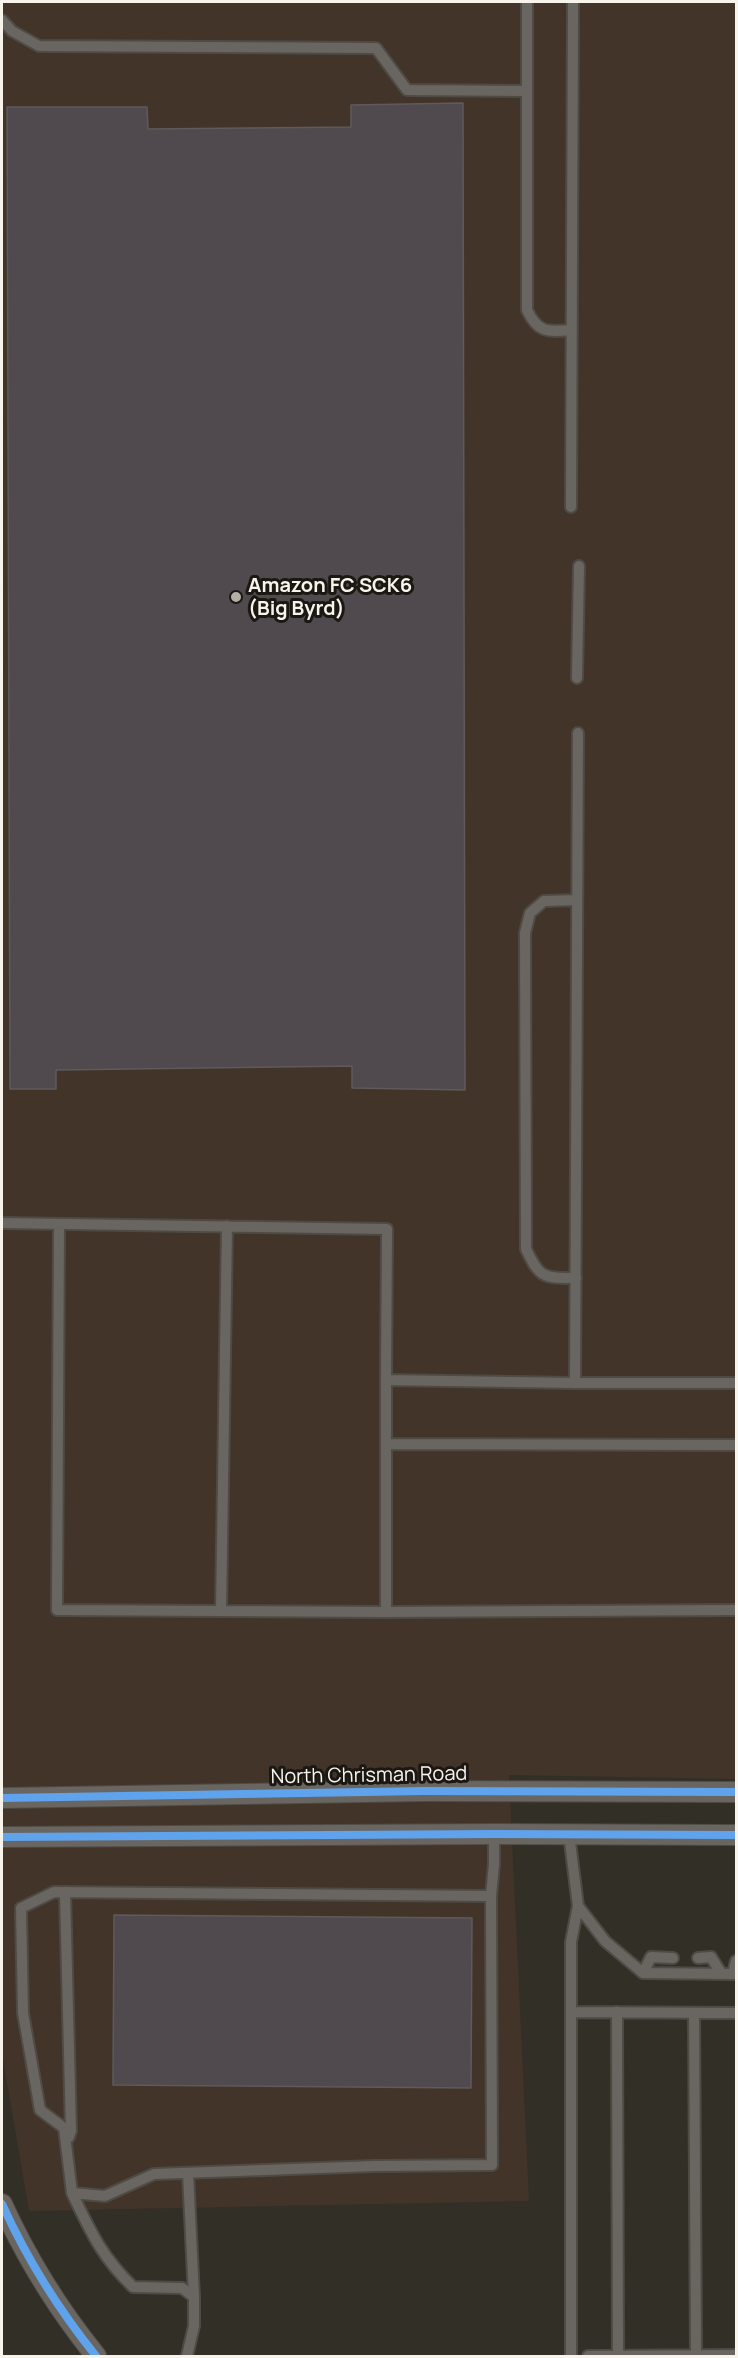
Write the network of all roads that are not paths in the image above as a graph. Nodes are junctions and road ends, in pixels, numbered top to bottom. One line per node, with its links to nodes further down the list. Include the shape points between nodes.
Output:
1 (526, 2): 4 (lane)
2 (573, 2): 5 (lane)
3 (2, 20): 4 (lane, via 12,31 39,46 375,48 407,90)
4 (526, 91): 5 (lane, via 527,310 534,324 549,332)
5 (571, 330): 6 (lane)
6 (571, 507)
7 (579, 566): 8 (lane)
8 (577, 678)
9 (578, 733): 10 (lane)
10 (577, 900): 14 (lane); 14 (lane, via 543,901 530,913 525,933 526,1249 534,1268 548,1278)
11 (2, 1223): 12 (lane)
12 (59, 1224): 13 (lane); 21 (lane, via 57,1610)
13 (227, 1226): 15 (lane, via 387,1228); 21 (lane)
14 (576, 1278): 16 (lane)
15 (386, 1380): 16 (lane); 18 (lane)
16 (575, 1383): 17 (lane)
17 (736, 1383)
18 (386, 1444): 19 (lane); 22 (lane)
19 (736, 1445)
20 (736, 1610): 22 (lane)
21 (222, 1611): 22 (lane)
22 (386, 1612)
23 (736, 1792): 24 (street, North Chrisman Road, via 424,1791)
24 (2, 1798)
25 (494, 1834): 26 (street); 28 (street); 30 (lane)
26 (569, 1834): 27 (street); 31 (lane)
27 (736, 1835)
28 (2, 1837)
29 (65, 1892): 30 (lane); 41 (lane, via 71,2131); 41 (lane, via 54,1892 21,1908 23,2013 40,2110 64,2127)
30 (491, 1896): 42 (lane, via 492,2165)
31 (578, 1906): 35 (lane, via 605,1941); 37 (lane, via 571,1942)
32 (673, 1958): 35 (lane, via 651,1957)
33 (698, 1958): 36 (lane, via 711,1957)
34 (736, 1961): 36 (lane, via 733,1974)
35 (643, 1973): 36 (lane)
36 (721, 1973)
37 (571, 2012): 38 (lane); 50 (lane)
38 (617, 2012): 39 (lane); 52 (lane)
39 (694, 2013): 40 (lane); 46 (lane)
40 (736, 2013)
41 (66, 2145): 43 (lane)
42 (189, 2173): 43 (lane, via 154,2174 105,2196); 45 (lane)
43 (72, 2193): 45 (lane, via 98,2246 133,2287 182,2288)
44 (2, 2204): 48 (street, via 49,2294)
45 (194, 2296): 49 (lane, via 194,2326)
46 (696, 2355): 47 (lane); 52 (lane)
47 (736, 2355)
48 (96, 2356)
49 (187, 2356)
50 (571, 2356)
51 (588, 2356): 52 (lane)
52 (618, 2356)

